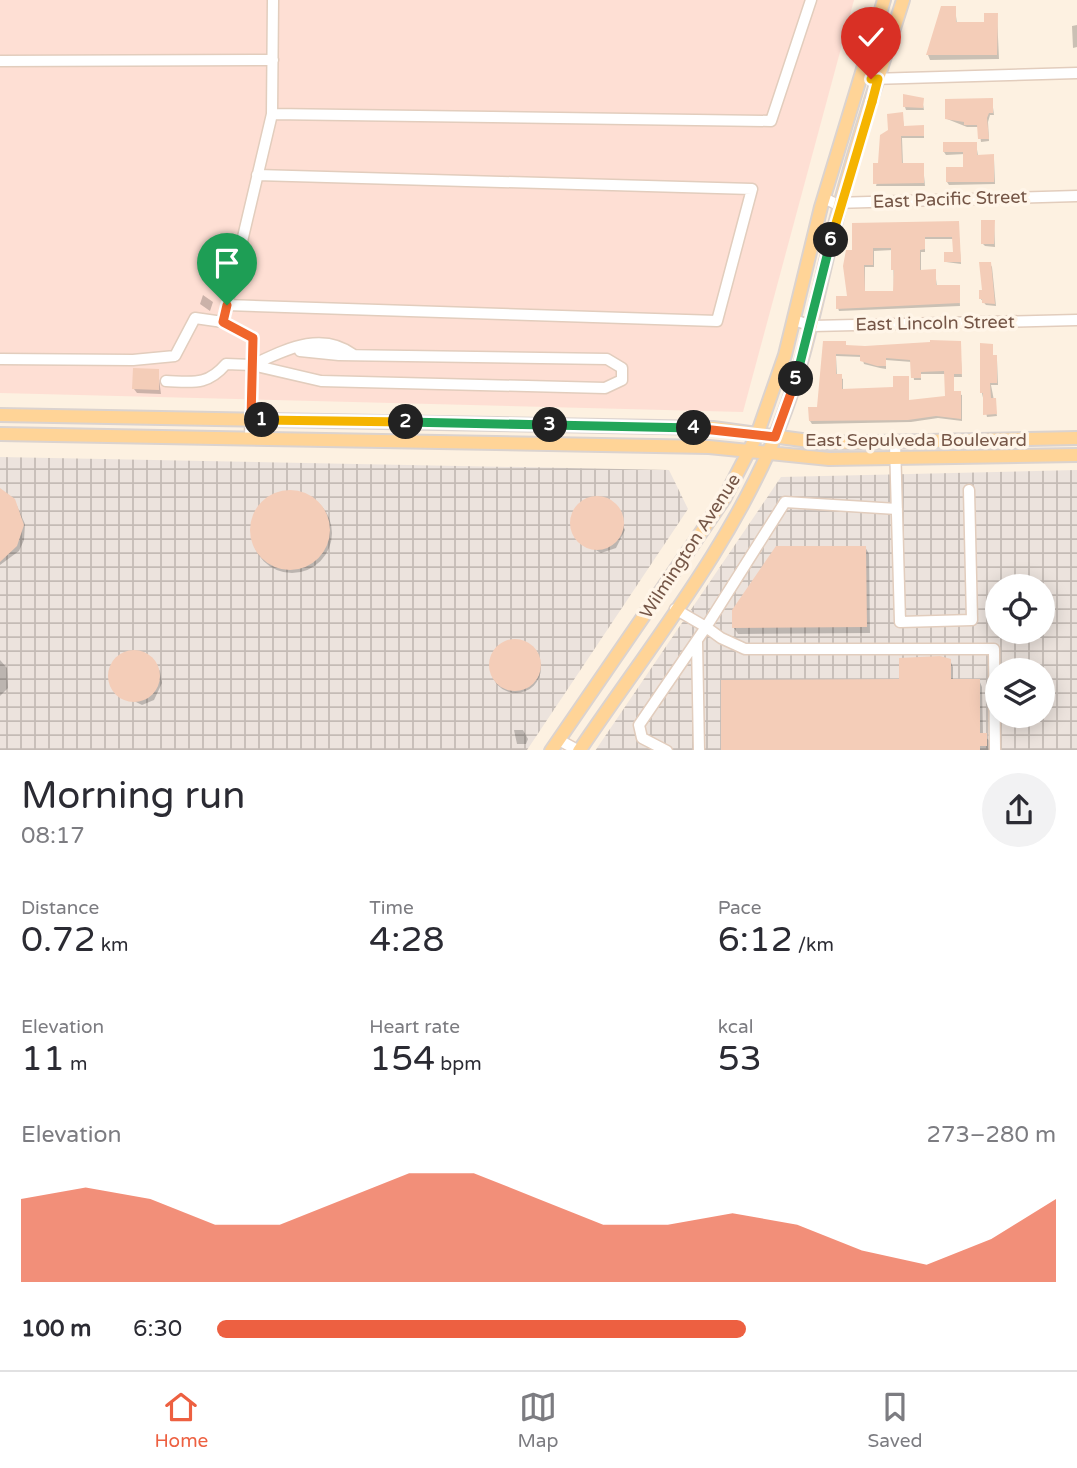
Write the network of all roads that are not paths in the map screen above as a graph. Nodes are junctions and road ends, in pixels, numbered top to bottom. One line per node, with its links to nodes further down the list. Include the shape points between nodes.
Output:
1 (273, 0): 5 (street)
2 (811, 0): 10 (street, via 771,121)
3 (884, 0): 7 (main road, Wilmington Avenue)
4 (903, 0): 9 (main road, Wilmington Avenue)
5 (272, 60): 6 (street); 10 (street)
6 (0, 61)
7 (861, 73): 9 (street); 13 (main road, Wilmington Avenue)
8 (1077, 73): 9 (street)
9 (878, 79): 14 (main road, Wilmington Avenue)
10 (272, 114): 11 (street)
11 (257, 175): 15 (street); 15 (street, via 752,189 717,321)
12 (1077, 196): 14 (street, East Pacific Street)
13 (824, 198): 14 (street, East Pacific Street); 16 (main road, Wilmington Avenue)
14 (841, 202): 19 (main road, Wilmington Avenue)
15 (227, 305): 18 (street)
16 (794, 320): 19 (street, East Lincoln Street); 28 (main road, Wilmington Avenue)
17 (1077, 320): 19 (street, East Lincoln Street)
18 (223, 322): 22 (street, via 195,318 175,356); 23 (street, via 253,338)
19 (812, 326): 29 (main road, Wilmington Avenue)
20 (296, 350): 21 (street, via 311,359 337,362); 21 (street, via 314,342 343,347); 23 (street)
21 (354, 355): 23 (street, via 607,359 622,368 622,380 605,388 321,381)
22 (0, 359)
23 (252, 365): 24 (street, via 226,364 215,377 201,382); 26 (street)
24 (166, 381)
25 (0, 415): 26 (main road, East Sepulveda Boulevard)
26 (251, 419): 28 (main road, East Sepulveda Boulevard, via 713,428); 30 (street)
27 (0, 434): 30 (main road, East Sepulveda Boulevard)
28 (757, 435): 29 (main road, East Sepulveda Boulevard); 33 (main road, Wilmington Avenue)
29 (775, 437): 32 (main road, East Sepulveda Boulevard, via 824,443); 34 (main road, Wilmington Avenue)
30 (250, 438): 33 (main road, East Sepulveda Boulevard, via 709,447)
31 (1077, 438): 32 (main road, East Sepulveda Boulevard)
32 (895, 443): 36 (street)
33 (748, 453): 34 (main road, East Sepulveda Boulevard); 42 (main road, Wilmington Avenue, via 717,509)
34 (767, 455): 36 (main road, East Sepulveda Boulevard); 39 (main road, Wilmington Avenue, via 722,539)
35 (1077, 455): 36 (main road, East Sepulveda Boulevard)
36 (896, 460): 38 (street)
37 (969, 490): 38 (street, via 972,620 900,622)
38 (897, 509): 40 (street, via 785,502)
39 (675, 609): 40 (street); 44 (main road, Wilmington Avenue)
40 (706, 627): 41 (street); 47 (street, via 745,649 994,649)
41 (697, 641): 45 (street, via 639,725 642,738); 46 (street)
42 (555, 745): 43 (street)
43 (575, 750)
44 (580, 750)
45 (665, 750)
46 (699, 750)
47 (995, 750)

